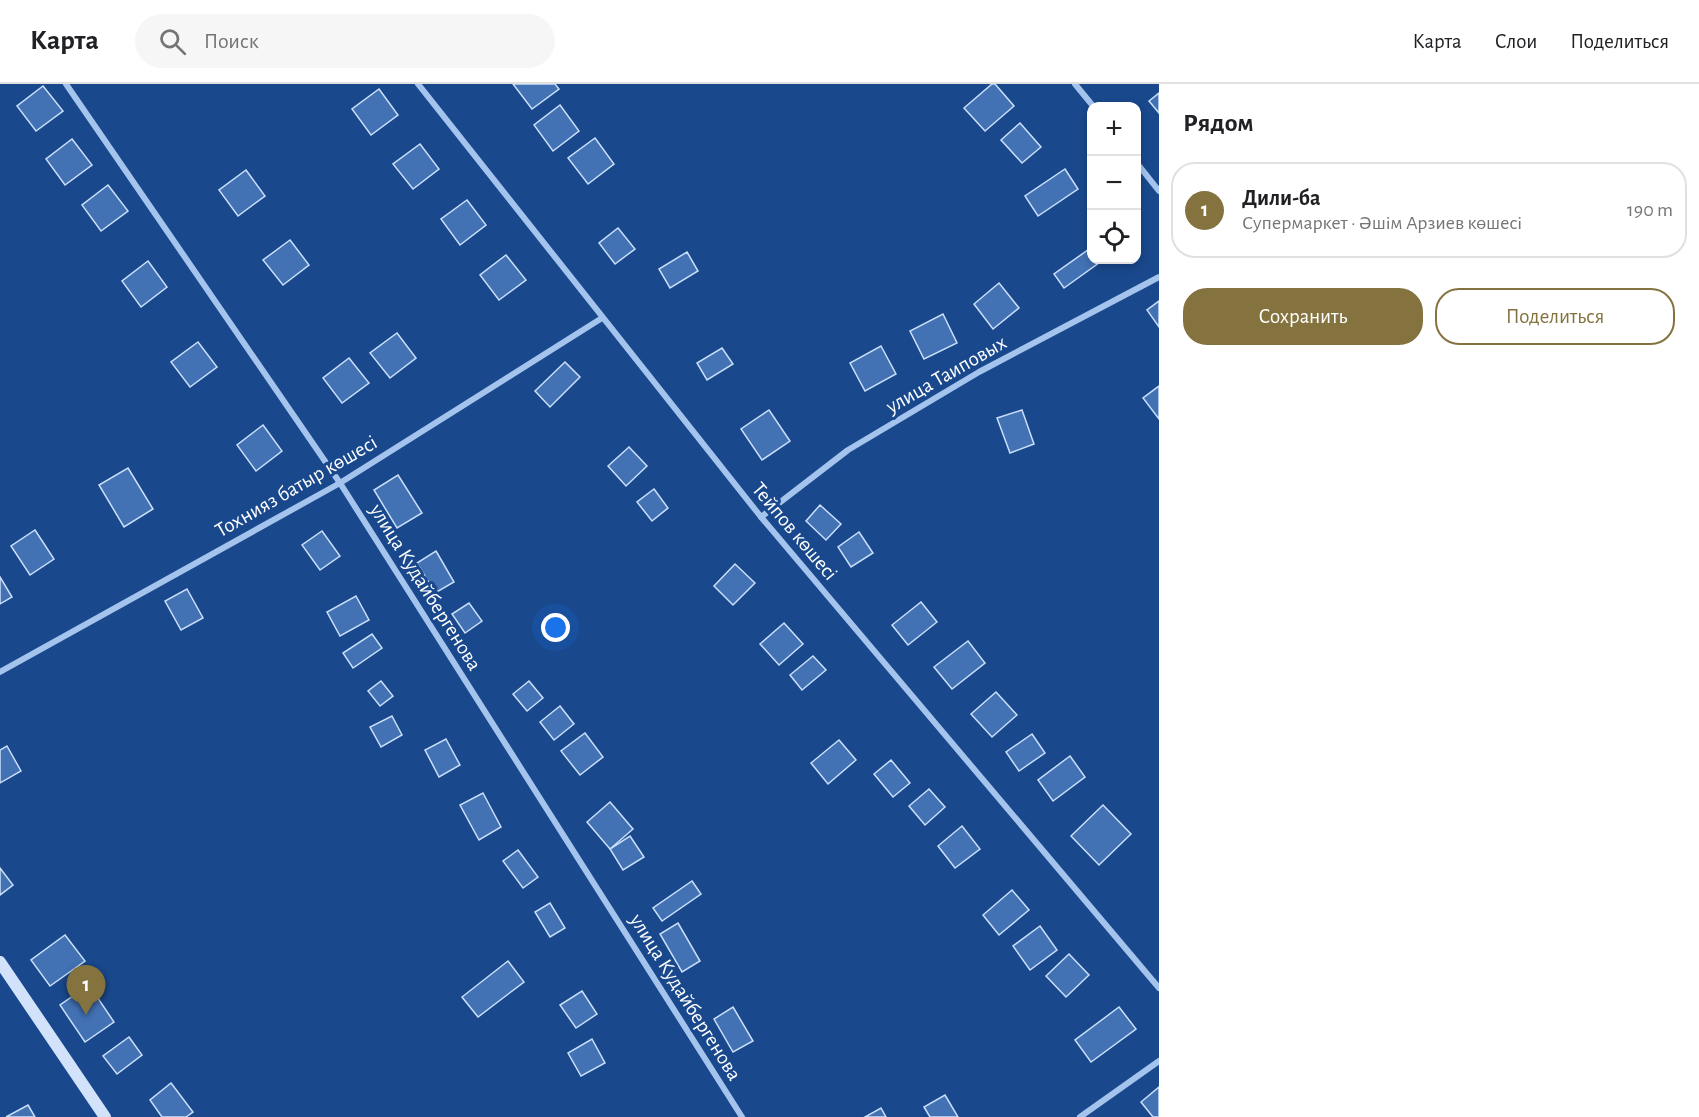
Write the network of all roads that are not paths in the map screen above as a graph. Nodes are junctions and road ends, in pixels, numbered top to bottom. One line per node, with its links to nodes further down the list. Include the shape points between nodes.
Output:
1 (66, 84): 9 (street, улица Кудайбергенова)
2 (418, 84): 8 (street, Тейпов көшесі)
3 (1075, 84): 4 (street)
4 (1090, 102)
5 (1141, 167): 6 (street)
6 (1159, 191)
7 (1159, 277): 10 (street, улица Таиповых, via 979,372 848,450)
8 (602, 318): 9 (street, Тохнияз батыр көшесі); 10 (street, Тейпов көшесі)
9 (340, 483): 11 (street, Тохнияз батыр көшесі); 16 (street, улица Кудайбергенова)
10 (761, 518): 13 (street, Тейпов көшесі)
11 (0, 672)
12 (0, 962): 15 (street)
13 (1159, 988)
14 (1159, 1061): 17 (street)
15 (105, 1117)
16 (742, 1117)
17 (1080, 1117)

